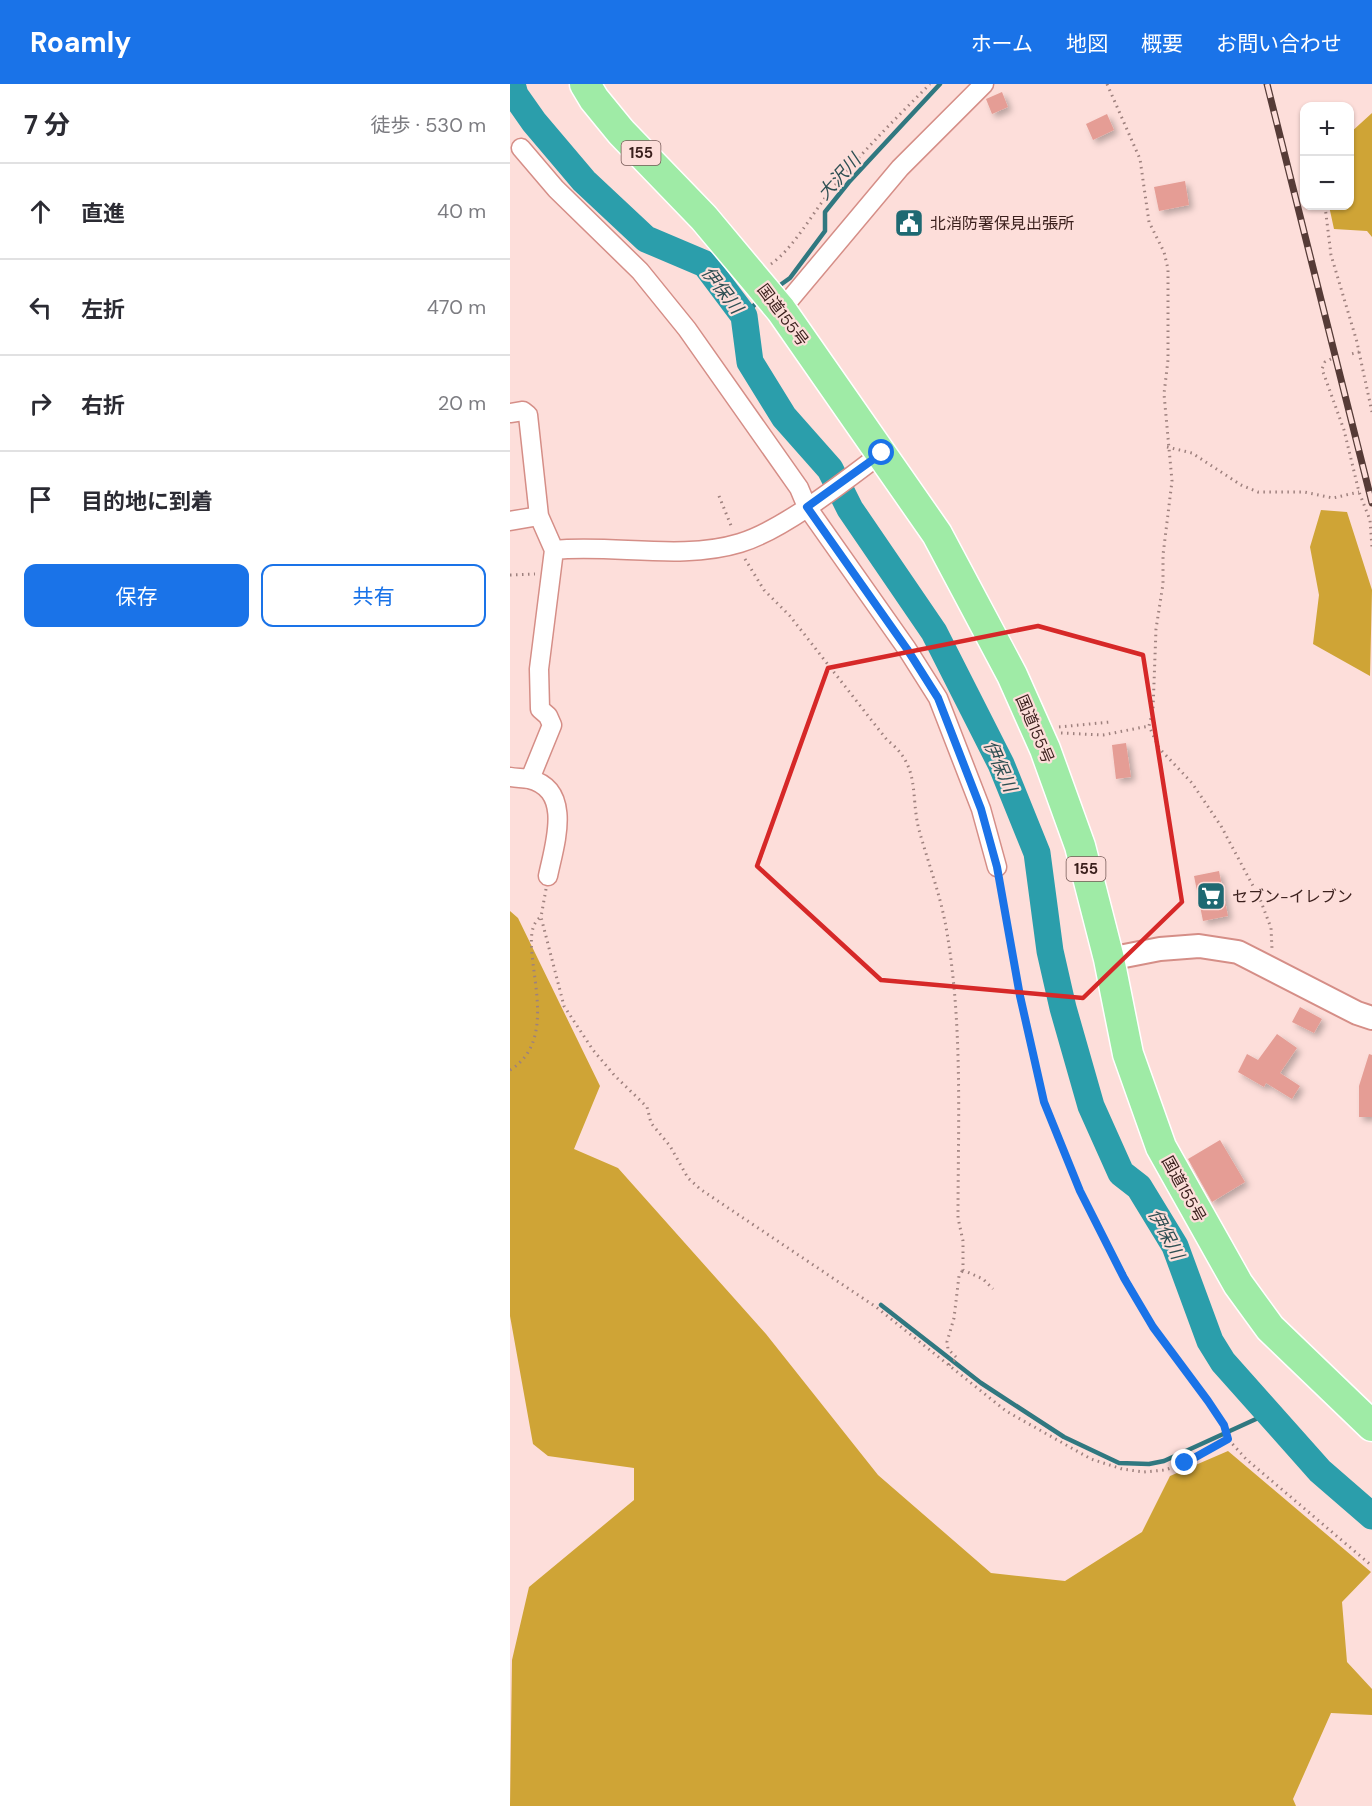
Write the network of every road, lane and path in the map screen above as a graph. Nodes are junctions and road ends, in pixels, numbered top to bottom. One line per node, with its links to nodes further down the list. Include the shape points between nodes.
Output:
1 (585, 84): 7 (highway, 国道155号 / 155, via 621,132)
2 (930, 84): 7 (path, via 830,190 790,247)
3 (984, 84): 8 (street, via 900,168)
4 (1107, 84): 14 (path, via 1140,159 1149,222 1168,269 1164,394)
5 (521, 148): 18 (street, via 556,189 640,271 681,321)
6 (1325, 210): 9 (path, via 1330,255)
7 (754, 276): 8 (highway, 国道155号 / 155)
8 (781, 310): 15 (highway, 国道155号 / 155)
9 (1359, 352): 10 (path); 12 (path)
10 (1351, 354)
11 (1331, 359): 16 (path, via 1322,369 1344,430)
12 (1372, 412)
13 (510, 413): 19 (street, via 523,411 528,415)
14 (1167, 447): 16 (path, via 1192,453 1240,485 1258,492 1304,492 1333,498); 27 (path, via 1172,482)
15 (882, 453): 18 (street); 34 (highway, 国道155号 / 155, via 937,534 1046,748 1080,846)
16 (1359, 492): 22 (path, via 1370,520)
17 (719, 496): 21 (path)
18 (810, 505): 21 (street); 30 (street, via 938,698 981,809)
19 (539, 516): 20 (street); 23 (street)
20 (510, 520)
21 (738, 543): 23 (street, via 674,550); 39 (path, via 764,590 790,616 881,732 898,748 913,775 919,829 946,927 956,1006 958,1218)
22 (1372, 547)
23 (554, 550): 24 (street)
24 (552, 574): 25 (path); 29 (street, via 539,669 540,709 552,725)
25 (510, 575)
26 (1110, 722): 27 (path, via 1067,725 1053,733 1103,735)
27 (1149, 726): 35 (path, via 1159,748 1204,799 1260,899 1272,927 1272,949)
28 (510, 777): 29 (street)
29 (530, 779): 31 (street, via 554,798 557,809 558,830)
30 (997, 867): 43 (path, via 1038,1079 1066,1158 1124,1278 1153,1327 1224,1425)
31 (548, 876): 32 (path)
32 (541, 917): 33 (path, via 535,919); 41 (path, via 564,1006 593,1050 647,1107 651,1123 688,1178 718,1204 876,1307)
33 (527, 933)
34 (1108, 958): 35 (street, via 1198,946 1238,952); 42 (highway, 国道155号 / 155, via 1128,1054 1142,1099 1161,1147 1204,1225 1238,1284 1270,1328)
35 (1264, 964): 37 (street)
36 (529, 980): 38 (path, via 535,1030 531,1046)
37 (1372, 1018)
38 (510, 1070)
39 (963, 1270): 40 (path); 41 (path, via 947,1342 957,1358)
40 (993, 1289)
41 (949, 1365): 43 (path, via 1006,1411 1091,1459 1122,1469 1165,1470)
42 (1372, 1426)
43 (1228, 1439): 44 (path)
44 (1372, 1566)

